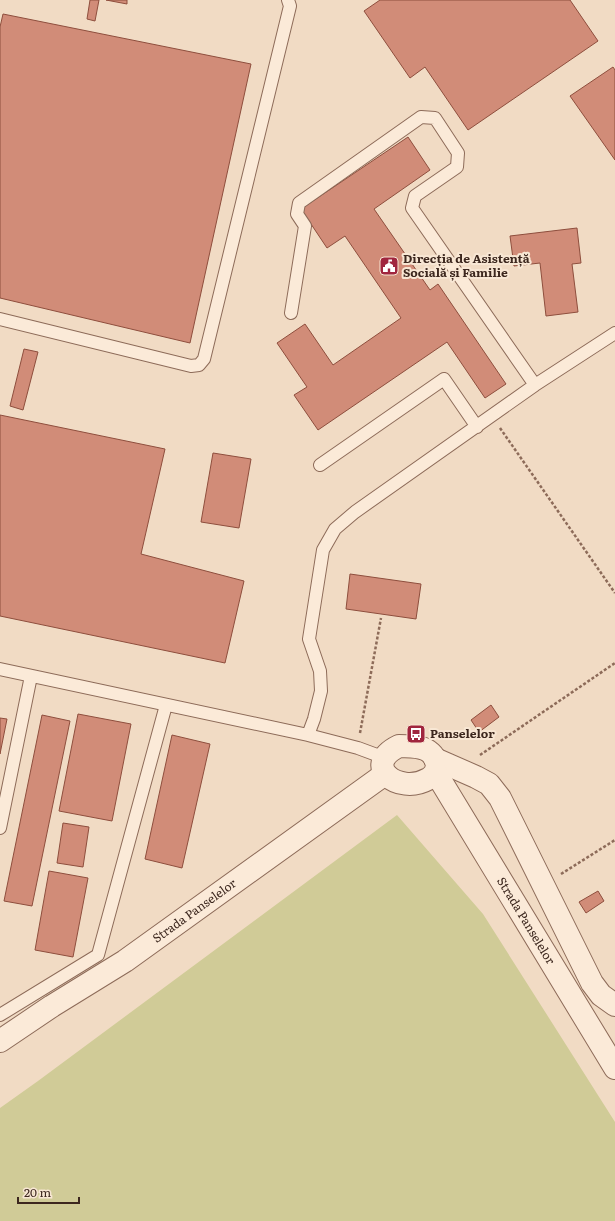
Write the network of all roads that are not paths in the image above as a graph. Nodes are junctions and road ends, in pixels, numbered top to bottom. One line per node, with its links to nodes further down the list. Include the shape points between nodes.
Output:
1 (288, 0): 3 (lane, via 290,6 287,22 204,359 199,366)
2 (291, 312): 5 (lane, via 305,226 297,214 299,203 421,117 435,118 458,154 457,167 415,196 412,208)
3 (0, 319)
4 (615, 333): 5 (lane)
5 (535, 385): 6 (lane)
6 (477, 427): 7 (lane, via 444,379); 11 (lane, via 355,512 335,529 323,550 309,639 320,671 321,691)
7 (320, 465)
8 (0, 669): 9 (lane)
9 (31, 676): 10 (lane); 14 (lane)
10 (166, 705): 11 (lane); 16 (lane, via 98,955)
11 (308, 735): 12 (lane, via 358,748)
12 (385, 766): 13 (street, via 395,781 409,785 424,781); 13 (street, Strada Panselelor, via 391,750 406,746 430,752); 17 (street, Strada Panselelor, via 131,957)
13 (436, 766): 15 (street, Strada Panselelor, via 460,769 489,784 500,798 592,983 601,995); 18 (street, Strada Panselelor)
14 (0, 828)
15 (615, 1005)
16 (0, 1015)
17 (0, 1041)
18 (615, 1068)

